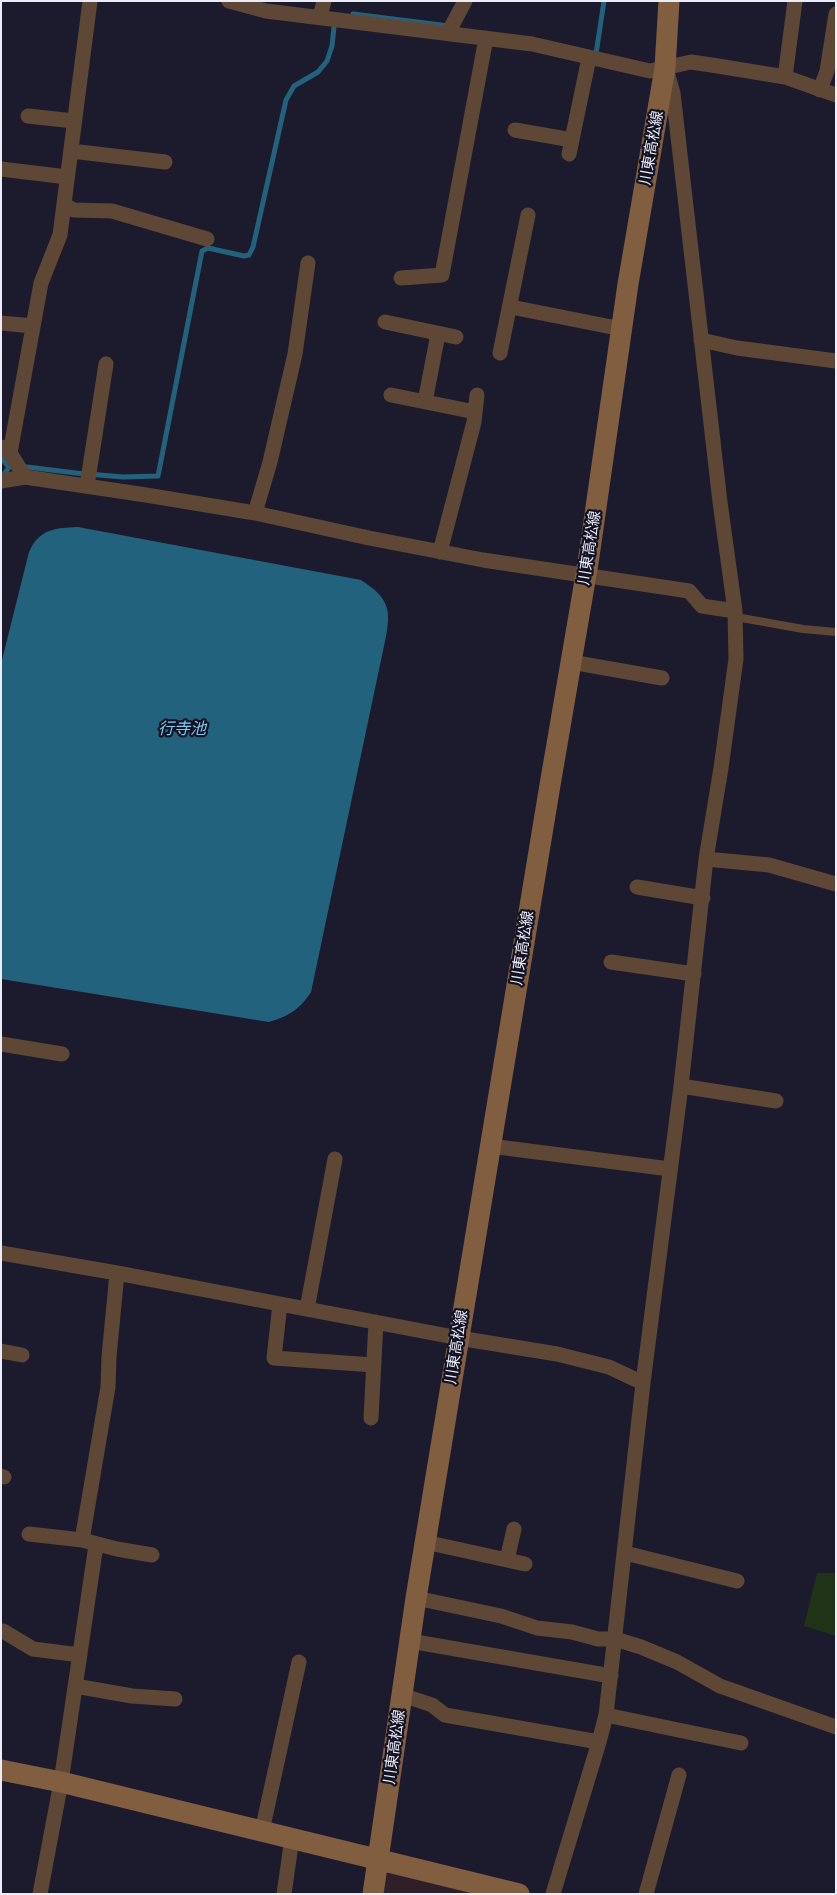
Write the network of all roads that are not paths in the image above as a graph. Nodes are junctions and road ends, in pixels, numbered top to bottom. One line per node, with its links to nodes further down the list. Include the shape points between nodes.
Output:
1 (90, 1): 17 (street)
2 (229, 1): 8 (street, via 266,11)
3 (324, 1): 8 (street)
4 (465, 1): 9 (street)
5 (669, 1): 12 (main road, 川東高松線)
6 (795, 1): 13 (street)
7 (836, 14): 14 (street, via 827,71)
8 (320, 17): 9 (street)
9 (451, 29): 10 (street)
10 (486, 38): 11 (street, via 532,44); 27 (street, via 442,275)
11 (589, 58): 12 (street, via 650,71); 18 (street, via 570,147)
12 (665, 68): 13 (street, via 691,62); 32 (main road, 川東高松線); 35 (street, via 673,93)
13 (785, 77): 14 (street)
14 (820, 90): 15 (street)
15 (836, 95)
16 (28, 116): 17 (street)
17 (74, 121): 19 (street)
18 (515, 130)
19 (70, 151): 20 (street); 22 (street)
20 (165, 162)
21 (1, 169): 22 (street)
22 (67, 177): 23 (street)
23 (64, 205): 25 (street, via 74,210 112,211); 31 (street, via 60,234 41,283)
24 (528, 215): 28 (street)
25 (207, 239)
26 (308, 263): 46 (street, via 295,354)
27 (401, 278)
28 (511, 307): 32 (street); 36 (street)
29 (1, 322): 31 (street)
30 (385, 322): 33 (street)
31 (33, 326): 43 (street)
32 (622, 329): 48 (main road, 川東高松線)
33 (438, 334): 34 (street); 41 (street)
34 (456, 338)
35 (701, 340): 37 (street); 49 (street)
36 (500, 353)
37 (836, 361)
38 (106, 364): 44 (street)
39 (391, 395): 41 (street)
40 (477, 395): 42 (street)
41 (425, 402): 42 (street)
42 (475, 412): 47 (street)
43 (15, 462): 44 (street); 45 (street)
44 (88, 479): 46 (street)
45 (1, 481)
46 (255, 514): 47 (street)
47 (440, 552): 48 (street)
48 (586, 574): 49 (street, via 690,591 702,606); 51 (main road, 川東高松線)
49 (736, 614): 50 (lane, via 803,629); 53 (street, via 736,659)
50 (836, 632)
51 (571, 662): 52 (street); 63 (main road, 川東高松線)
52 (662, 678)
53 (706, 859): 54 (street, via 769,865); 56 (street)
54 (836, 884)
55 (636, 887): 56 (street)
56 (703, 898): 58 (street)
57 (610, 962): 58 (street)
58 (694, 974): 61 (street)
59 (1, 1044): 60 (street)
60 (62, 1054)
61 (681, 1086): 62 (street); 65 (street)
62 (776, 1101)
63 (490, 1146): 65 (street); 71 (main road, 川東高松線)
64 (335, 1159): 69 (street)
65 (670, 1169): 75 (street)
66 (1, 1253): 67 (street)
67 (117, 1273): 68 (street); 80 (street, via 108,1387)
68 (280, 1304): 69 (street); 74 (street, via 274,1358)
69 (308, 1309): 70 (street)
70 (376, 1322): 71 (street); 74 (street)
71 (459, 1338): 75 (street, via 557,1354 609,1367); 79 (main road, 川東高松線)
72 (1, 1351): 73 (street)
73 (22, 1355)
74 (374, 1365): 76 (street)
75 (643, 1383): 81 (street)
76 (371, 1418)
77 (514, 1529): 83 (street)
78 (29, 1534): 80 (street)
79 (425, 1542): 83 (street); 86 (main road, 川東高松線)
80 (89, 1543): 82 (street); 90 (street)
81 (625, 1553): 85 (street); 88 (street)
82 (152, 1555)
83 (507, 1560): 84 (street)
84 (525, 1564)
85 (737, 1581)
86 (416, 1598): 88 (street, via 501,1616 538,1628); 89 (main road, 川東高松線)
87 (3, 1631): 90 (street, via 33,1649)
88 (615, 1639): 92 (street); 97 (street, via 677,1662 720,1686)
89 (410, 1641): 92 (street); 94 (main road, 川東高松線)
90 (80, 1655): 93 (street)
91 (299, 1662): 103 (street)
92 (610, 1676): 96 (street)
93 (75, 1686): 95 (street, via 132,1696); 102 (street)
94 (402, 1695): 98 (street, via 432,1705 445,1715); 105 (main road, 川東高松線)
95 (175, 1699)
96 (606, 1715): 98 (street); 99 (street)
97 (836, 1727)
98 (600, 1742): 110 (street)
99 (742, 1743)
100 (1, 1770): 102 (main road)
101 (679, 1775): 111 (street)
102 (61, 1782): 103 (main road); 106 (street)
103 (262, 1831): 104 (main road)
104 (292, 1838): 105 (main road); 107 (street)
105 (378, 1860): 108 (main road, 川東高松線); 109 (main road)
106 (40, 1894)
107 (284, 1894)
108 (373, 1894)
109 (519, 1894)
110 (553, 1894)
111 (646, 1894)

